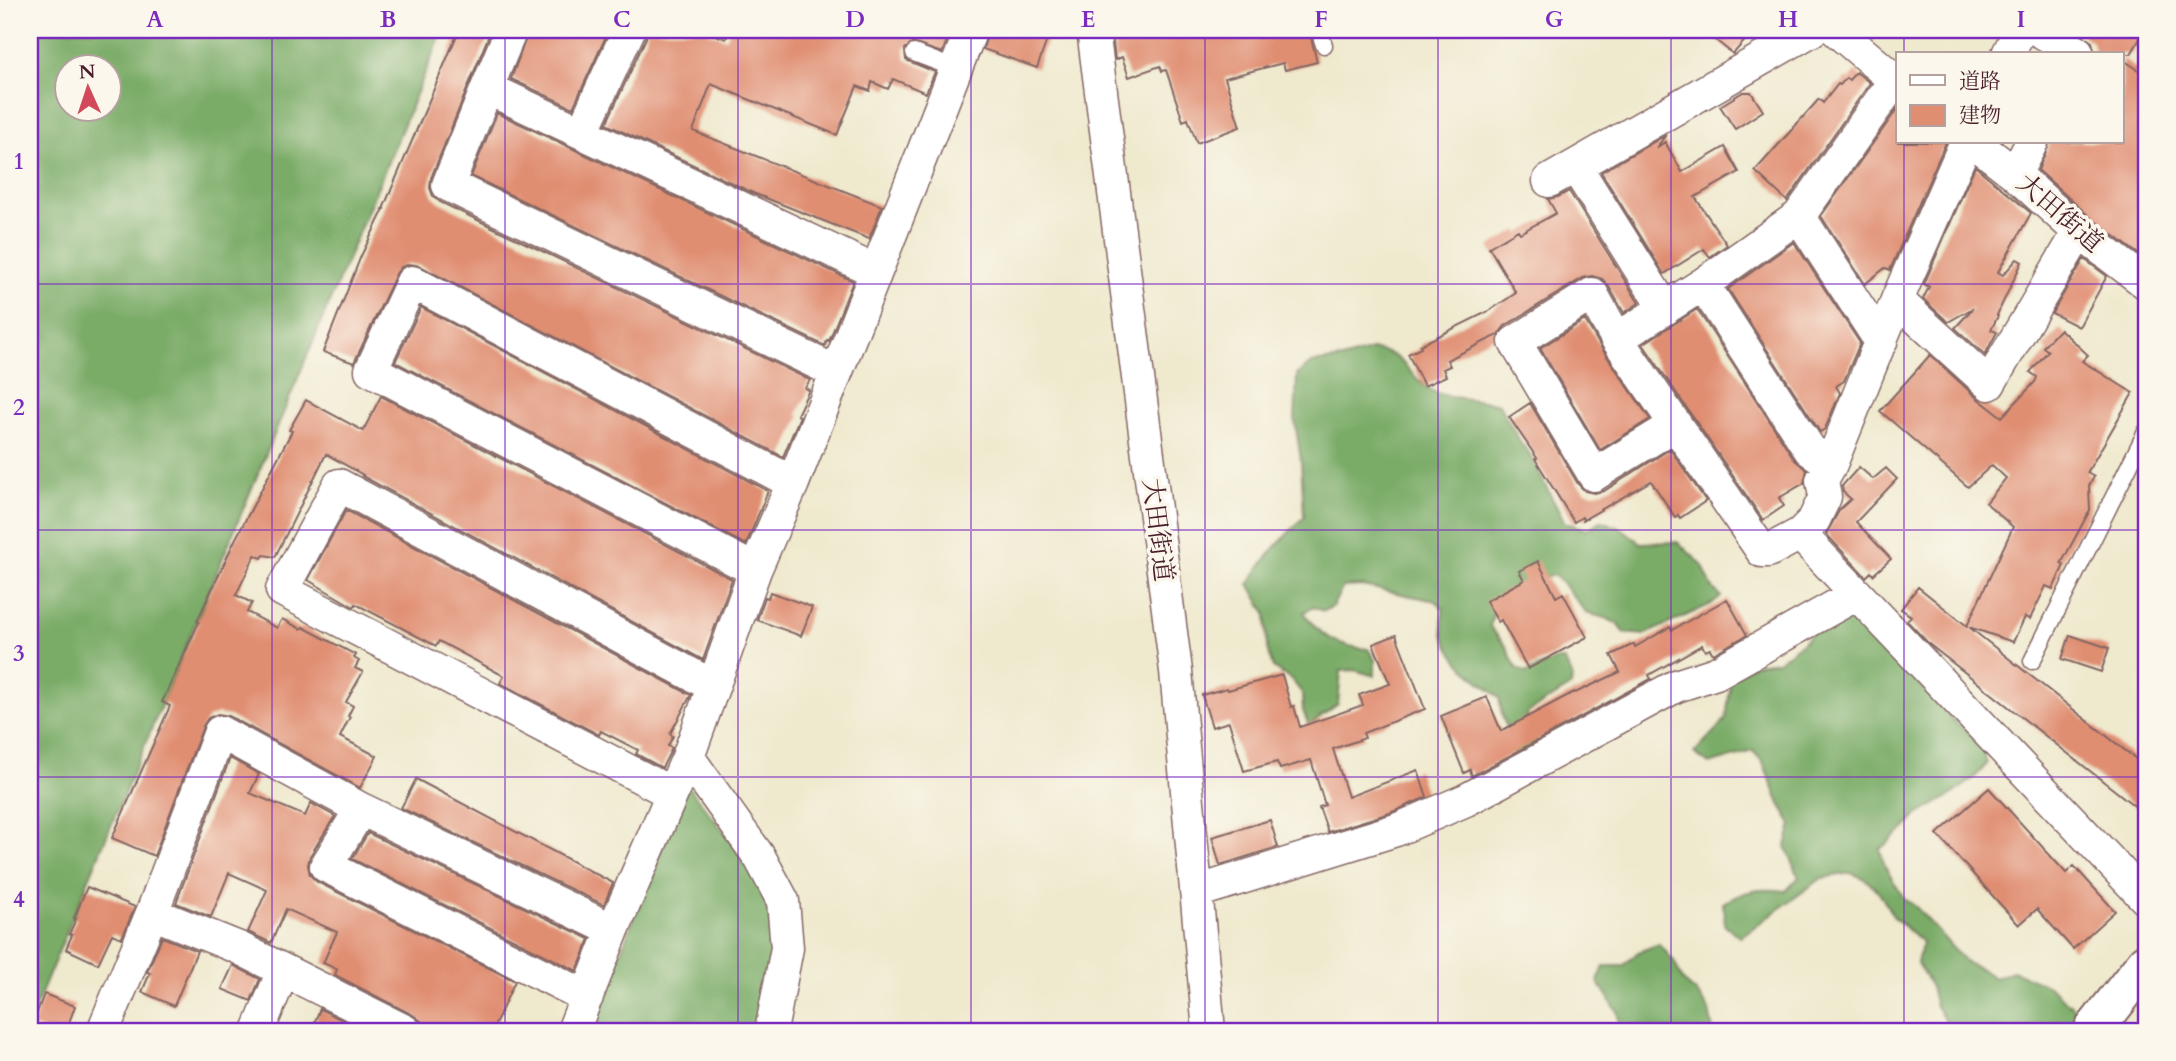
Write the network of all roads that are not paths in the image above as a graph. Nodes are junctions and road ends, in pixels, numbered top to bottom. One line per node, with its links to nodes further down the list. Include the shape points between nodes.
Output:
1 (512, 30): 14 (street)
2 (629, 30): 15 (street)
3 (971, 30): 12 (street)
4 (1093, 30): 42 (street, 大田街道, via 1176,671)
5 (1812, 30): 26 (street, via 1562,174)
6 (1836, 30): 13 (street)
7 (2020, 30): 9 (street)
8 (2038, 30): 10 (street)
9 (2009, 52)
10 (2077, 52)
11 (914, 53): 12 (lane)
12 (956, 69): 22 (street)
13 (1896, 81): 20 (street)
14 (486, 88): 15 (street); 29 (street, via 448,185)
15 (582, 132): 22 (street)
16 (1965, 144): 25 (street)
17 (1977, 144): 19 (street, 大田街道)
18 (2031, 144): 19 (street)
19 (2015, 174): 21 (street, 大田街道)
20 (1799, 216): 24 (street); 28 (street)
21 (2079, 232): 23 (street, 大田街道); 25 (street, via 1989,384)
22 (875, 271): 29 (street)
23 (2146, 282)
24 (1703, 284): 26 (street); 32 (street, via 1810,450)
25 (1897, 300): 28 (street)
26 (1665, 309): 27 (street)
27 (1617, 339): 30 (street); 30 (street, via 1592,293 1515,342 1594,475)
28 (1881, 342): 32 (street)
29 (836, 372): 33 (street)
30 (1675, 425): 34 (street, via 1762,551)
31 (2146, 432): 37 (lane)
32 (1831, 464): 34 (street, via 1822,480 1825,497 1814,520)
33 (793, 483): 35 (street); 35 (street, via 412,282 371,370)
34 (1800, 534): 36 (street)
35 (755, 570): 38 (street)
36 (1857, 594): 42 (street, via 1716,673 1676,686 1466,800 1396,830); 43 (street)
37 (2032, 661)
38 (713, 685): 39 (street); 40 (street, via 340,485 282,590)
39 (688, 757): 40 (street); 53 (street, via 760,858 783,901 787,948)
40 (671, 793): 45 (street)
41 (361, 809): 44 (street, via 219,732); 45 (street); 48 (street, via 326,866)
42 (1196, 892): 54 (street, 大田街道)
43 (2146, 899)
44 (152, 913): 47 (street); 49 (street)
45 (613, 930): 48 (street)
46 (2146, 963): 55 (street)
47 (282, 971): 50 (street); 51 (street)
48 (587, 996): 52 (street)
49 (103, 1031)
50 (258, 1031)
51 (405, 1031)
52 (573, 1031)
53 (771, 1031)
54 (1209, 1031)
55 (2092, 1031)

